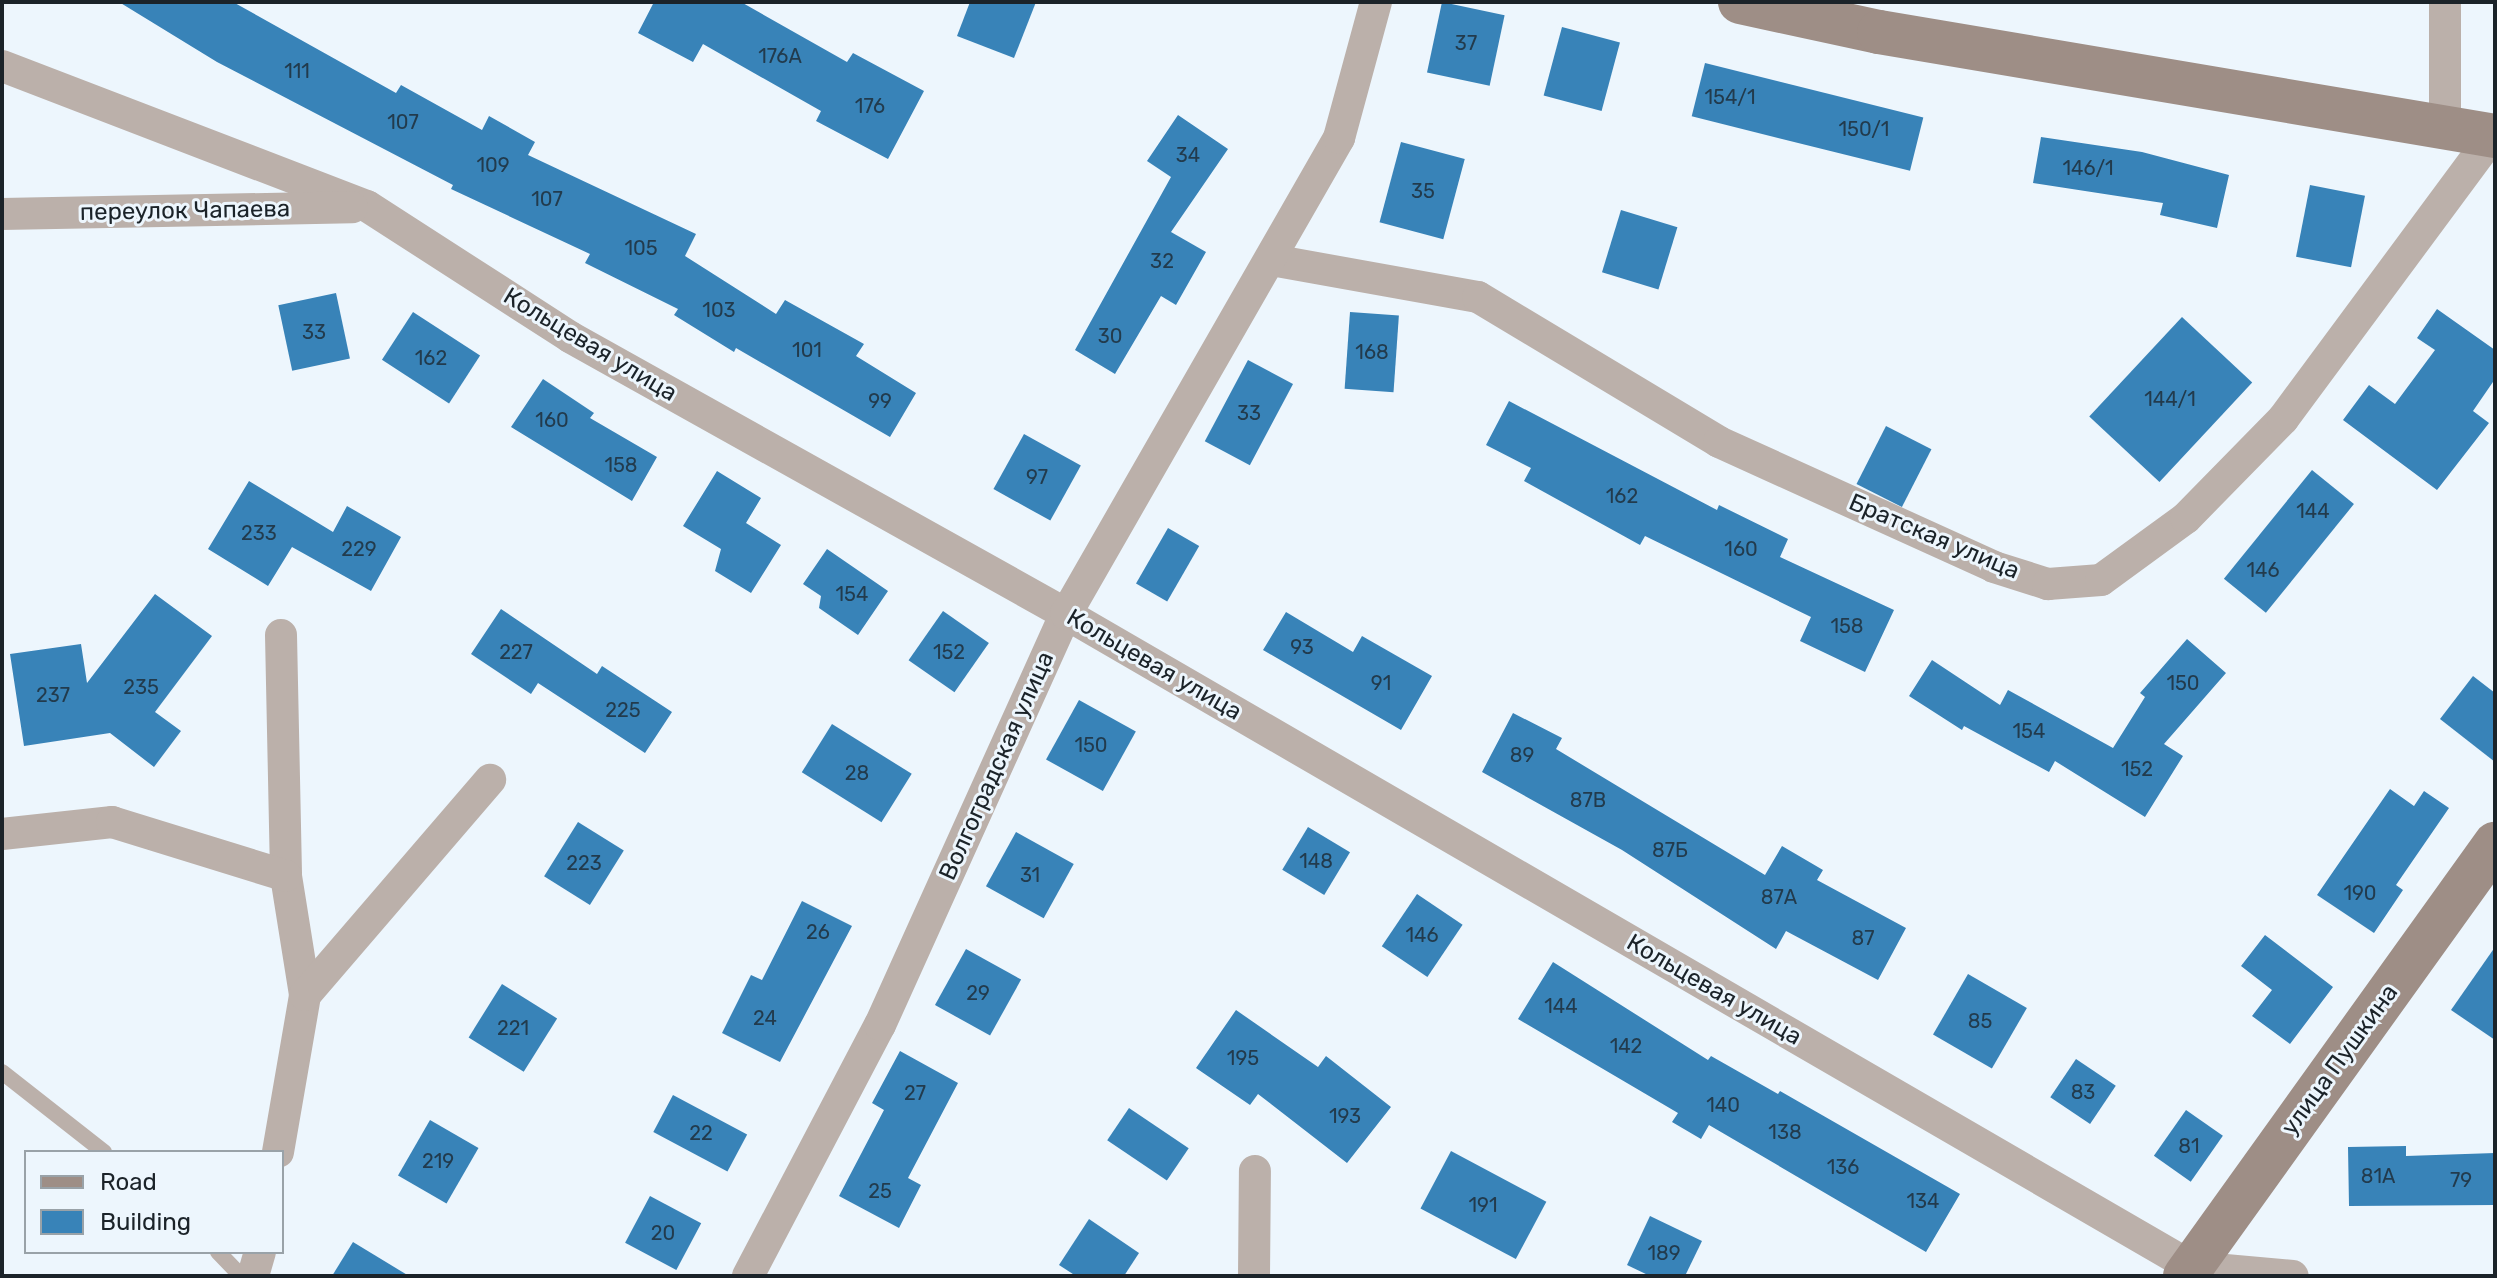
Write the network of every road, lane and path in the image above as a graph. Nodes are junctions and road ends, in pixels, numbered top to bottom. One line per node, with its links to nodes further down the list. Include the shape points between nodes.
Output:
1 (1376, 2): 9 (street, Волгоградская улица, via 1339,138)
2 (1740, 2): 5 (main road, Братская улица, via 1879,32)
3 (2445, 2): 5 (street)
4 (2, 66): 7 (street, Кольцевая улица)
5 (2445, 124): 6 (main road, Братская улица)
6 (2494, 135): 9 (street, Братская улица, via 2283,419 2186,518 2101,580 2048,584 1994,567 1719,442 1478,297)
7 (367, 206): 8 (street, переулок Чапаева); 10 (street, Кольцевая улица, via 570,337)
8 (2, 214)
9 (1272, 260): 10 (street, Волгоградская улица)
10 (1066, 614): 23 (street, Кольцевая улица); 26 (street, Волгоградская улица, via 880,1025)
11 (281, 635): 15 (street)
12 (490, 780): 16 (street)
13 (2, 834): 15 (street, via 112,822)
14 (2495, 844): 23 (main road, улица Пушкина)
15 (286, 876): 16 (street)
16 (305, 995): 19 (street)
17 (2, 1072): 18 (lane)
18 (101, 1150)
19 (278, 1150)
20 (1255, 1171): 27 (street)
21 (220, 1254): 24 (lane)
22 (259, 1254): 25 (street)
23 (2189, 1271): 28 (street, Кольцевая улица)
24 (241, 1276)
25 (253, 1276)
26 (748, 1276)
27 (1254, 1276)
28 (2293, 1276)

